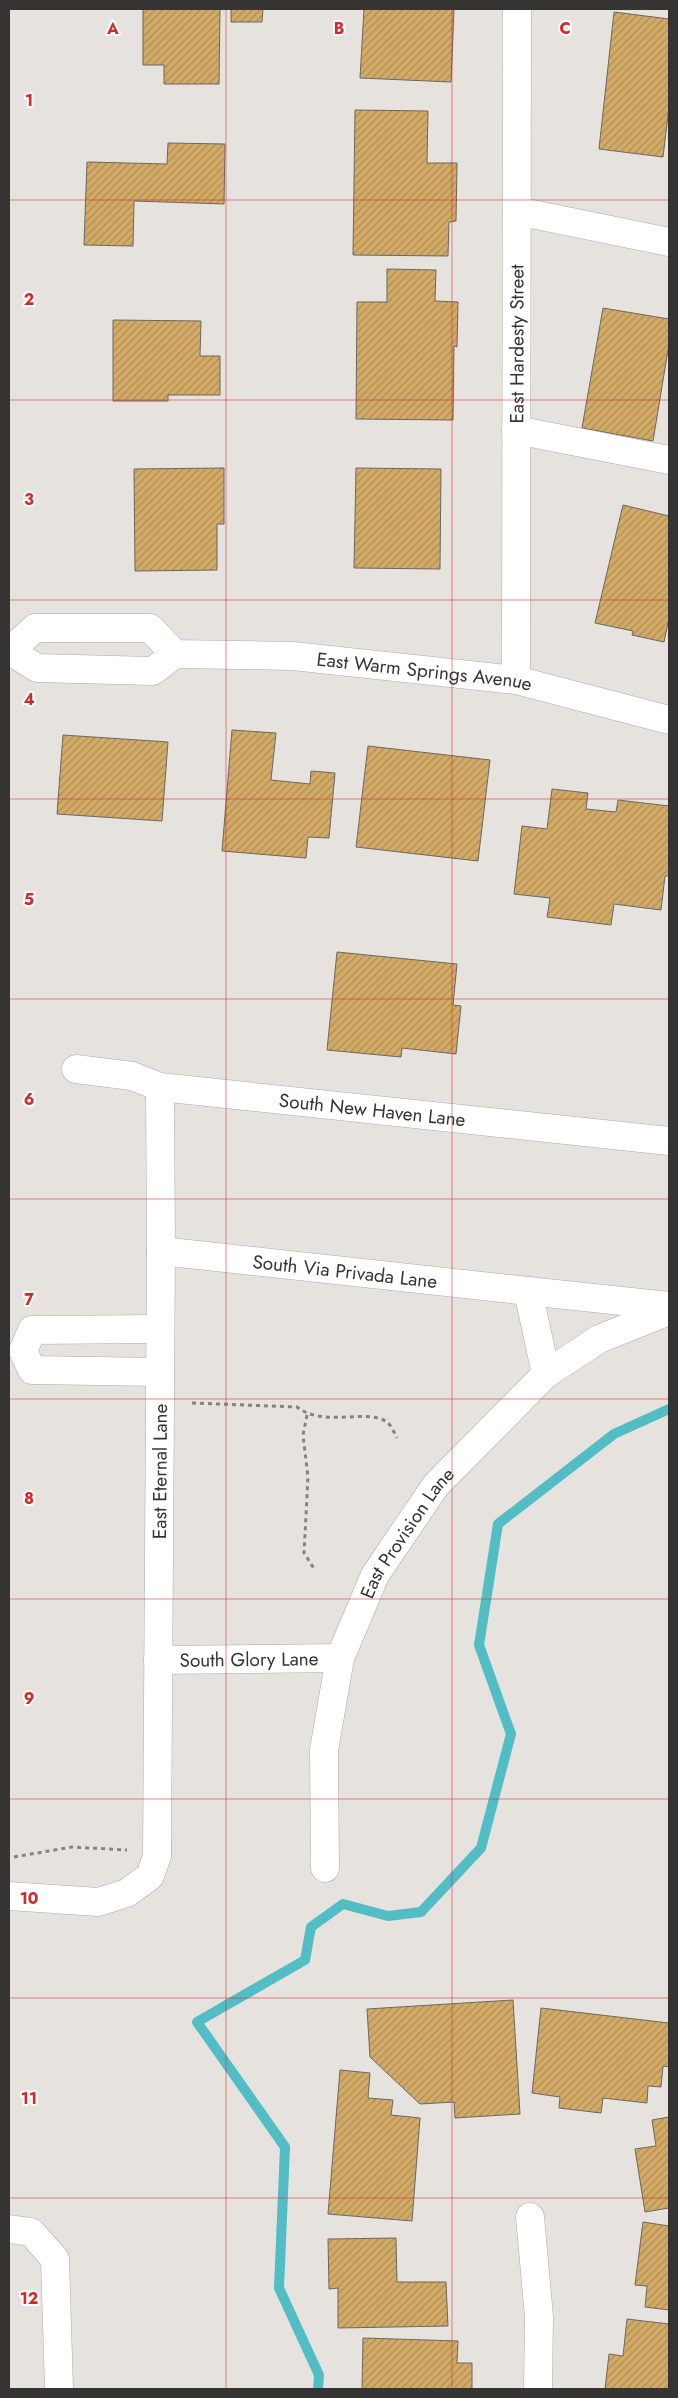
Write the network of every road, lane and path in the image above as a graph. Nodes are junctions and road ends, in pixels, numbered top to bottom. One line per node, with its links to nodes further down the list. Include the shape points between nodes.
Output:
1 (517, 9): 2 (street, East Hardesty Street)
2 (517, 211): 3 (street); 4 (street, East Hardesty Street)
3 (669, 242)
4 (516, 430): 5 (street); 8 (street, East Hardesty Street)
5 (669, 460)
6 (9, 651): 7 (street, via 37,668 144,670 153,670); 7 (street, via 35,628 150,628)
7 (175, 654): 8 (street, East Warm Springs Avenue, via 292,656)
8 (516, 680): 9 (street, East Warm Springs Avenue)
9 (669, 720)
10 (76, 1069): 11 (street, South New Haven Lane, via 132,1076)
11 (160, 1087): 12 (street, South New Haven Lane); 13 (street, East Eternal Lane)
12 (669, 1141)
13 (161, 1251): 14 (street, South Via Privada Lane); 17 (street, East Eternal Lane)
14 (528, 1291): 15 (street, South Via Privada Lane); 20 (street)
15 (669, 1306)
16 (669, 1311): 20 (street, East Provision Lane, via 599,1338)
17 (160, 1329): 18 (street, via 32,1330); 19 (street, East Eternal Lane)
18 (16, 1351): 19 (street, via 32,1370)
19 (160, 1372): 26 (street, East Eternal Lane)
20 (546, 1374): 25 (street, East Provision Lane, via 436,1485 375,1575)
21 (182, 1403): 22 (path, via 297,1407)
22 (307, 1415): 23 (path, via 377,1418 388,1423); 24 (path, via 303,1435 308,1477 304,1553)
23 (397, 1438)
24 (314, 1570)
25 (340, 1658): 26 (street, South Glory Lane); 29 (street, East Provision Lane, via 324,1750)
26 (158, 1660): 27 (street, East Eternal Lane)
27 (144, 1854): 28 (path, via 72,1847); 30 (street, via 150,1876 127,1893 98,1902)
28 (14, 1858)
29 (325, 1868)
30 (9, 1896)
31 (530, 2216): 34 (street, via 539,2317)
32 (9, 2229): 33 (street, via 31,2232 55,2259)
33 (59, 2389)
34 (538, 2389)

